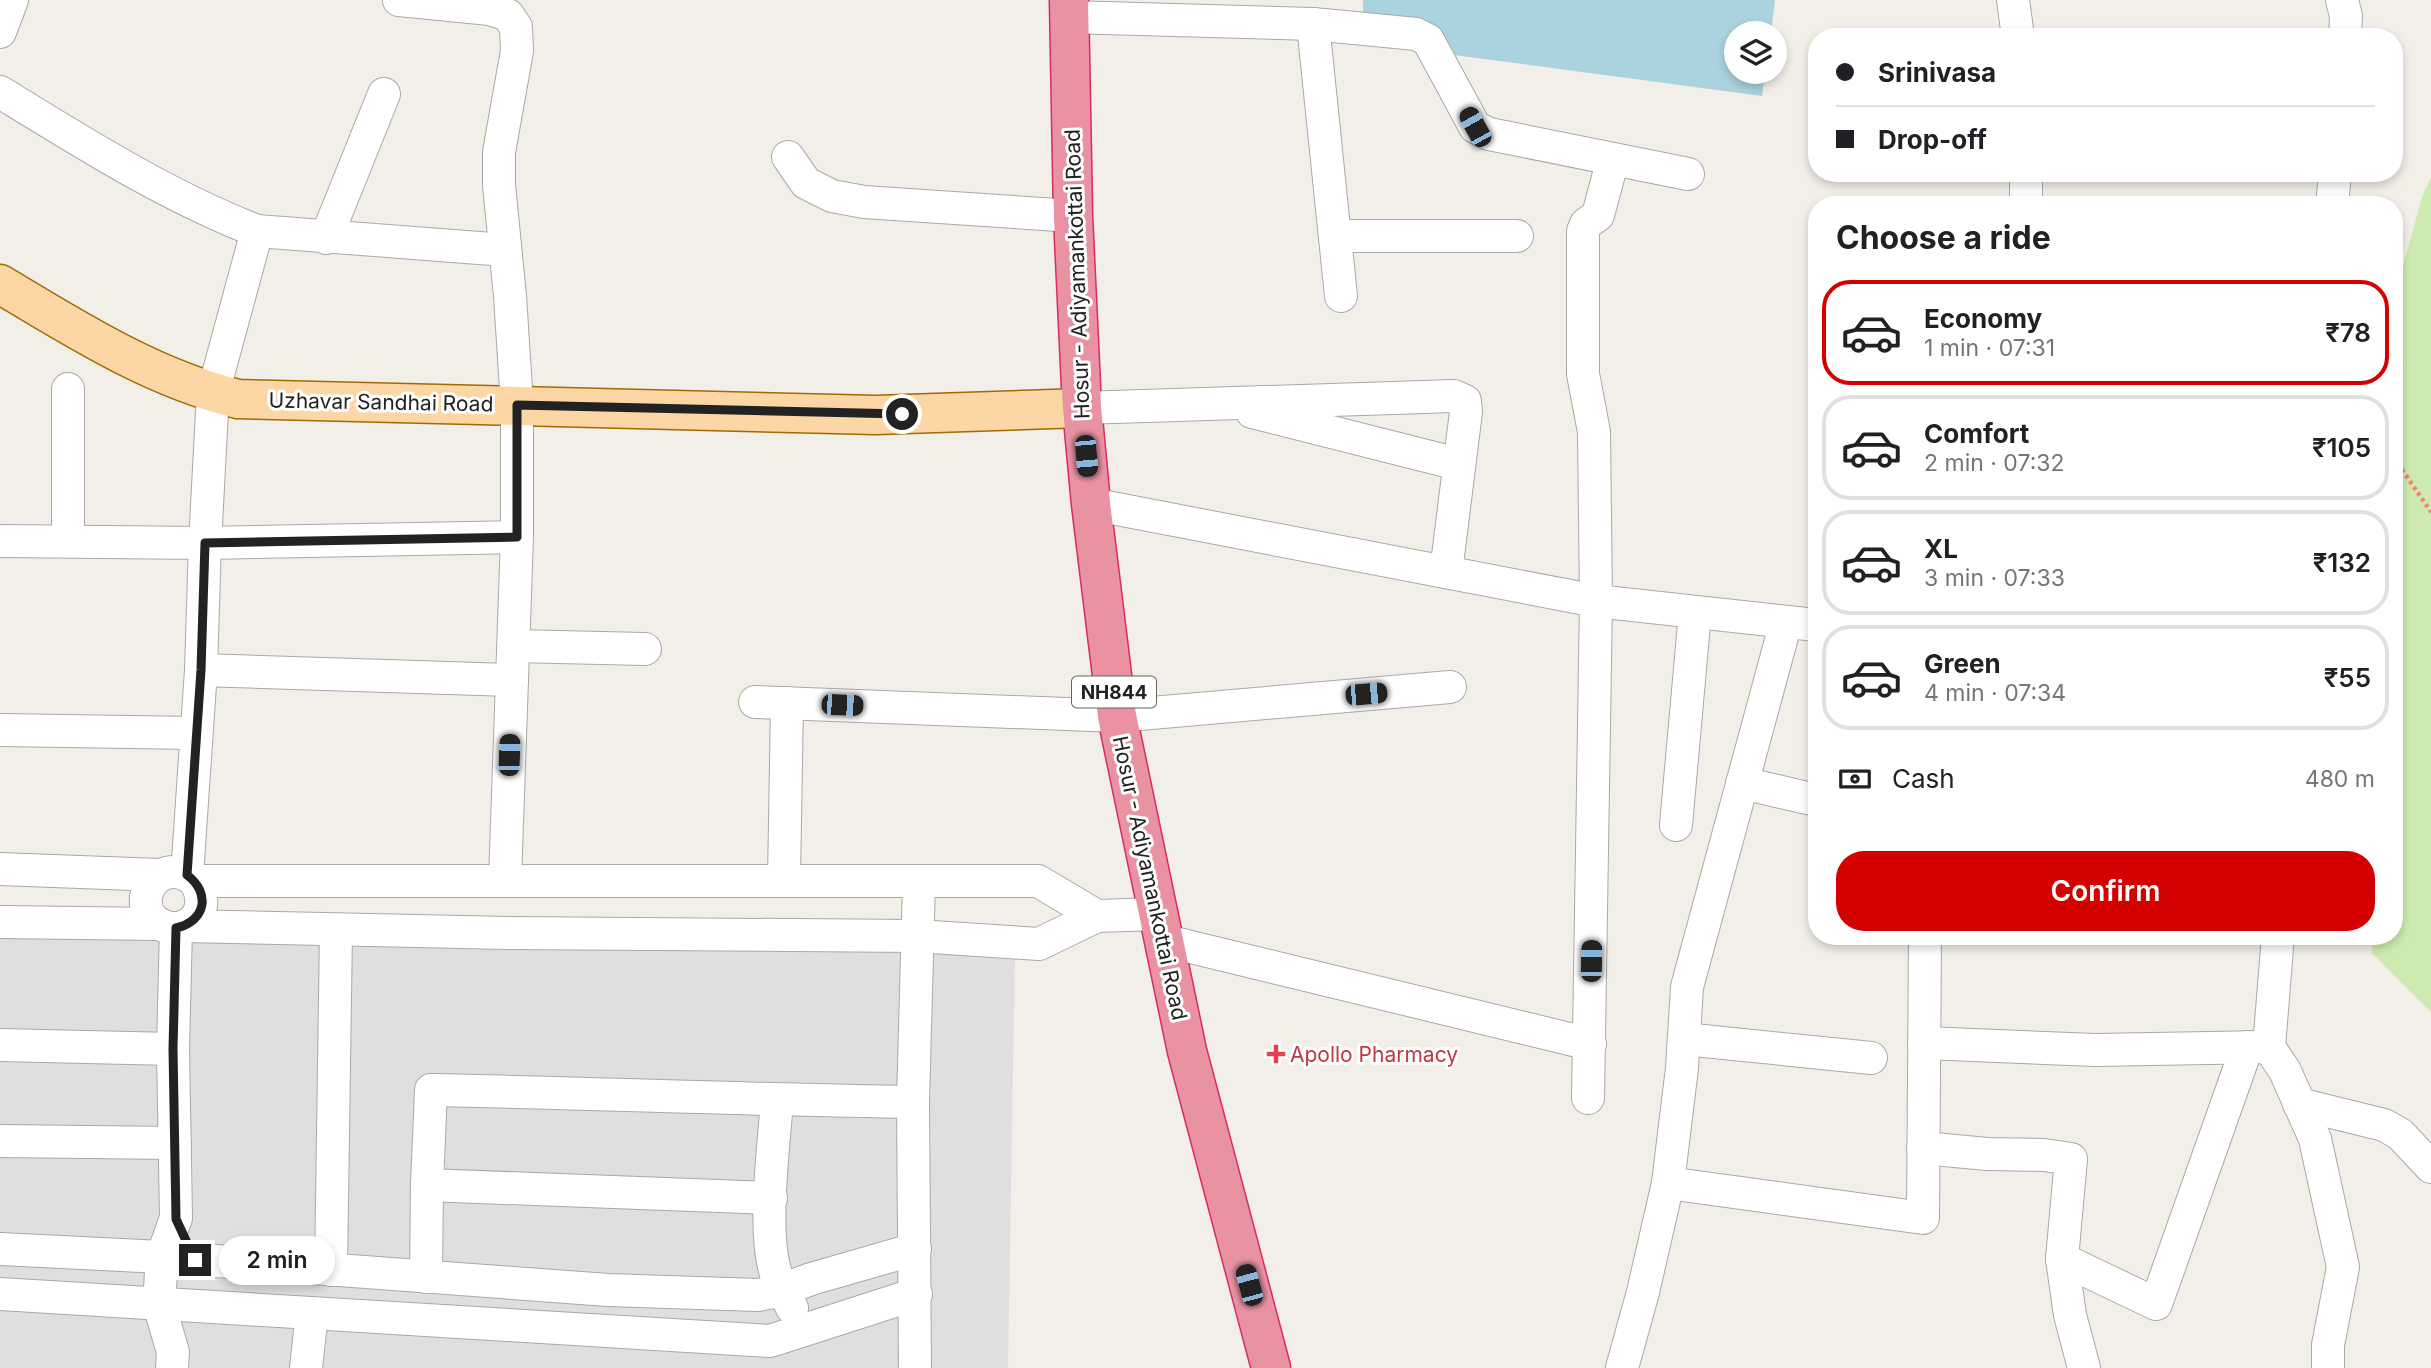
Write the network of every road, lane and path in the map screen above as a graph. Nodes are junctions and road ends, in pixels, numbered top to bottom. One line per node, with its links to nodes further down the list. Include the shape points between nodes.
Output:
1 (12, 0): 9 (street)
2 (399, 0): 20 (street, via 490,9 508,15 516,27 517,51 499,152)
3 (2013, 0): 7 (street)
4 (2342, 0): 8 (street)
5 (1069, 8): 6 (street); 15 (highway, Hosur - Adiyamankottai Road / NH844)
6 (1313, 24): 13 (street, via 1416,34 1428,40 1475,127 1489,134); 17 (street)
7 (2017, 28)
8 (2345, 28)
9 (0, 32)
10 (0, 92): 16 (street, via 156,184)
11 (384, 94): 19 (street)
12 (788, 157): 15 (street, via 806,183 832,196)
13 (1613, 159): 14 (street); 37 (street, via 1598,215 1583,231 1583,374 1594,432)
14 (1688, 174)
15 (1073, 216): 27 (highway, Hosur - Adiyamankottai Road / NH844)
16 (257, 231): 19 (street); 24 (street)
17 (1335, 236): 18 (street); 22 (street)
18 (1517, 236)
19 (326, 237): 20 (street)
20 (505, 250): 26 (street)
21 (0, 284): 24 (main road, Uzhavar Sandhai Road, via 106,347)
22 (1341, 296)
23 (68, 389): 34 (street)
24 (214, 393): 26 (main road, Uzhavar Sandhai Road, via 238,399); 35 (street)
25 (1213, 402): 27 (street); 28 (street); 28 (street, via 1454,396 1465,401 1466,412)
26 (517, 405): 27 (main road, Uzhavar Sandhai Road, via 876,415); 32 (street)
27 (1082, 408): 30 (highway, Hosur - Adiyamankottai Road / NH844)
28 (1458, 464): 36 (street)
29 (2403, 471): 31 (path)
30 (1091, 504): 36 (street); 47 (highway, Hosur - Adiyamankottai Road / NH844)
31 (2431, 512)
32 (517, 537): 35 (street); 40 (street)
33 (0, 541): 34 (street)
34 (68, 541): 35 (street)
35 (205, 543): 42 (street)
36 (1446, 572): 37 (street)
37 (1596, 601): 38 (street); 68 (street)
38 (1695, 613): 39 (street); 52 (street)
39 (1801, 624): 50 (street)
40 (513, 646): 41 (street); 43 (street)
41 (645, 649)
42 (201, 670): 43 (street); 49 (street)
43 (512, 680): 55 (street)
44 (1450, 687): 47 (street)
45 (755, 702): 46 (street)
46 (787, 703): 47 (street); 56 (street)
47 (1116, 716): 61 (highway, Hosur - Adiyamankottai Road / NH844)
48 (0, 730): 49 (street)
49 (195, 733): 54 (street)
50 (1742, 783): 51 (street); 66 (street, via 1688,987)
51 (1808, 798)
52 (1676, 825)
53 (0, 869): 54 (street)
54 (181, 877): 55 (street); 60 (street, via 200,888 202,906 193,921); 60 (street, via 151,882 145,900 152,919)
55 (505, 880): 56 (street)
56 (784, 880): 57 (street)
57 (919, 882): 58 (street, via 1038,881); 63 (street)
58 (1097, 916): 61 (street); 63 (street, via 1039,944)
59 (0, 922): 60 (street)
60 (174, 926): 62 (street); 71 (street)
61 (1160, 927): 68 (street); 105 (highway, Hosur - Adiyamankottai Road / NH844, via 1187,1051)
62 (336, 930): 63 (street); 90 (street)
63 (917, 936): 75 (street)
64 (1925, 945): 67 (street)
65 (2276, 945): 70 (street)
66 (1684, 1039): 72 (street); 81 (street)
67 (1924, 1043): 70 (street, via 2095,1050); 79 (street)
68 (1590, 1044): 73 (street)
69 (0, 1045): 71 (street)
70 (2258, 1047): 76 (street, via 2285,1071); 88 (street, via 2156,1304)
71 (173, 1049): 78 (street)
72 (1871, 1058)
73 (1588, 1098)
74 (777, 1100): 75 (street); 82 (street, via 431,1090); 83 (street)
75 (913, 1102): 86 (street)
76 (2300, 1104): 80 (street, via 2384,1125 2400,1134); 108 (street, via 2315,1139 2343,1267)
77 (0, 1141): 78 (street)
78 (175, 1143): 84 (street)
79 (1923, 1148): 81 (street, via 1923,1218); 88 (street, via 2071,1158)
80 (2431, 1167)
81 (1668, 1183): 106 (street)
82 (427, 1185): 83 (street); 91 (street)
83 (771, 1198): 92 (street, via 775,1273)
84 (176, 1219): 87 (street); 89 (street)
85 (0, 1249): 87 (street)
86 (915, 1249): 92 (street); 95 (street)
87 (162, 1257): 89 (street); 96 (street)
88 (2062, 1259): 107 (street)
89 (195, 1260): 90 (street); 97 (street)
90 (331, 1270): 91 (street)
91 (426, 1277): 94 (street)
92 (784, 1290): 94 (street); 99 (street)
93 (0, 1294): 96 (street)
94 (733, 1294): 100 (street)
95 (916, 1294): 99 (street); 104 (street)
96 (159, 1304): 97 (street); 102 (street)
97 (195, 1307): 98 (street); 102 (street)
98 (312, 1313): 100 (street); 103 (street)
99 (803, 1331): 101 (street)
100 (734, 1339): 101 (street)
101 (770, 1355)
102 (173, 1360)
103 (306, 1368)
104 (915, 1368)
105 (1271, 1368)
106 (1622, 1368)
107 (2084, 1368)
108 (2328, 1368)

